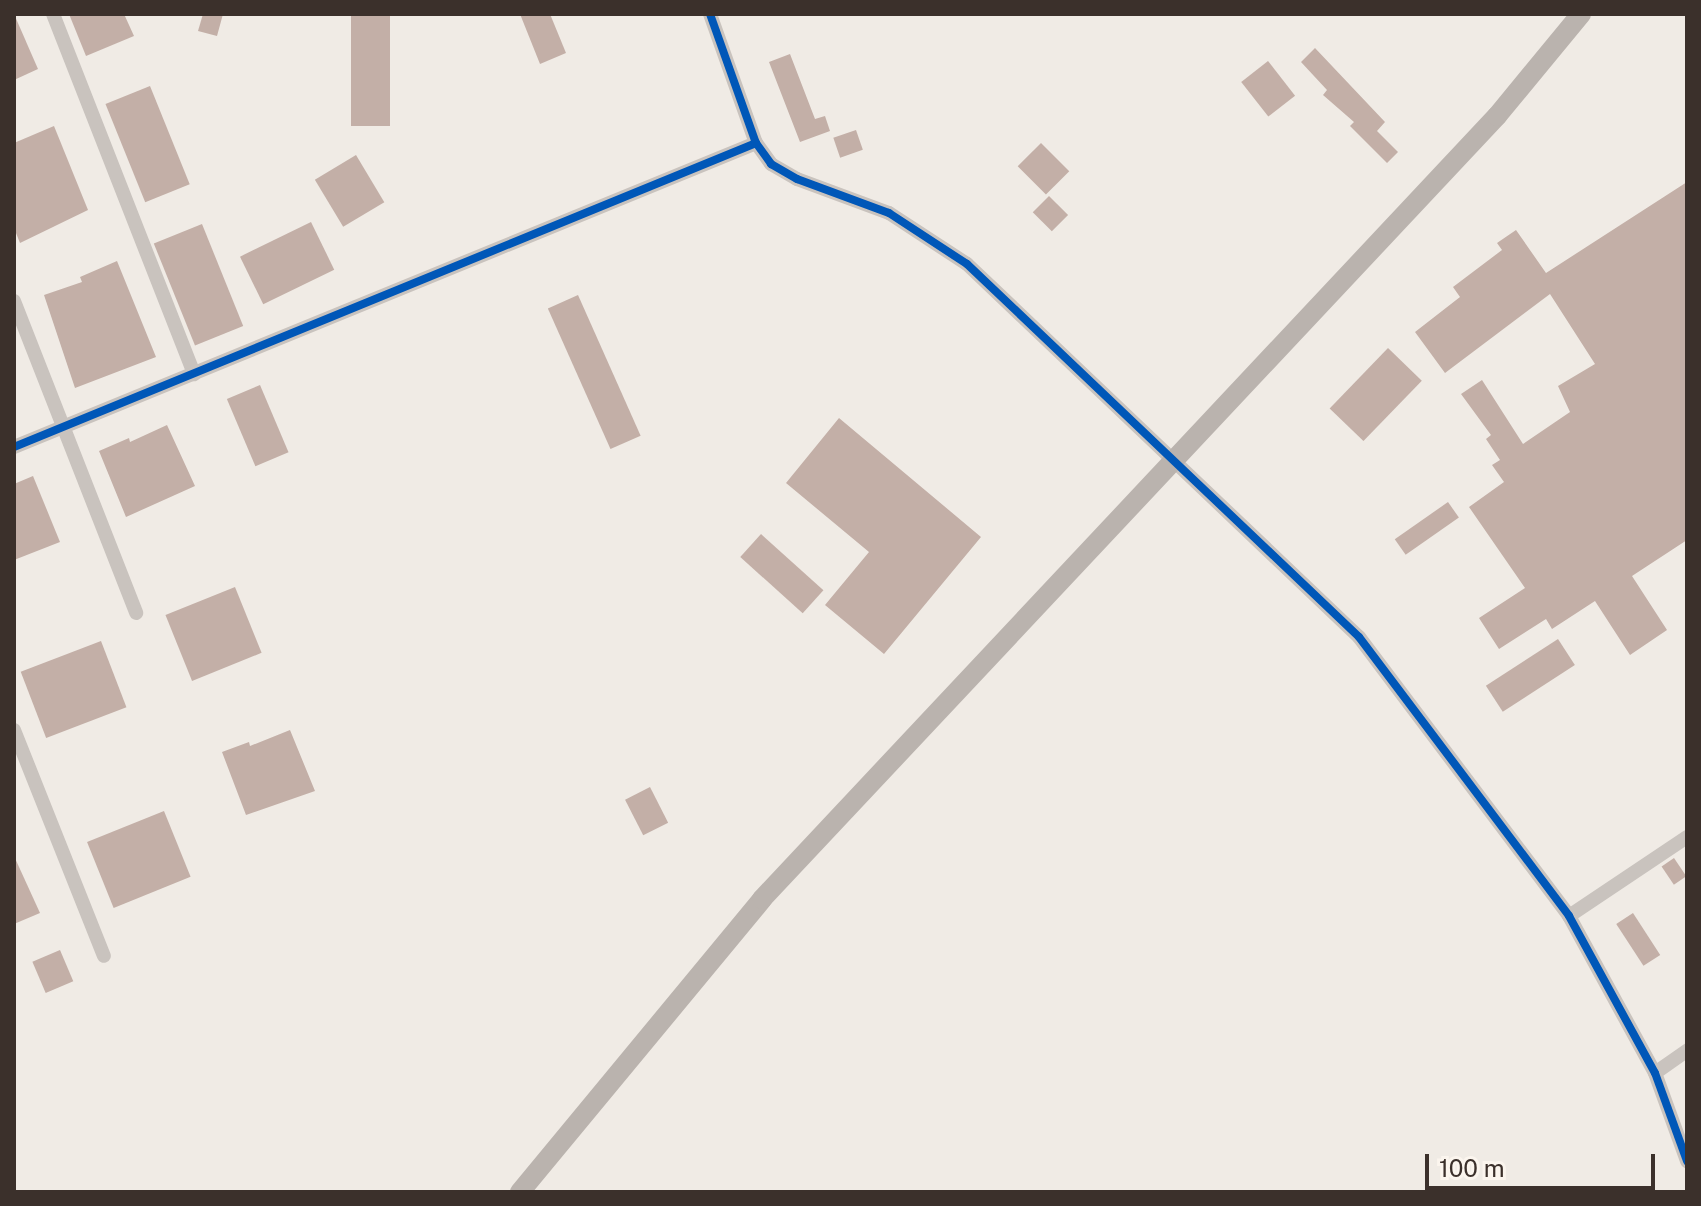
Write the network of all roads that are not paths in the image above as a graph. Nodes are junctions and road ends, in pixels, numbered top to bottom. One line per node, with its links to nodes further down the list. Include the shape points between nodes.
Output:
1 (53, 14): 6 (street)
2 (710, 14): 4 (street)
3 (1581, 14): 9 (main road, via 1497,116)
4 (756, 143): 6 (street); 9 (street, via 779,170 889,213 967,264 1077,365)
5 (14, 301): 7 (street)
6 (194, 374): 7 (street)
7 (62, 427): 8 (street); 10 (street)
8 (14, 447)
9 (1172, 463): 13 (street, via 1359,637); 18 (main road, via 762,899)
10 (136, 613)
11 (14, 730): 14 (street)
12 (1687, 837): 13 (street)
13 (1569, 916): 16 (street)
14 (104, 956)
15 (1687, 1051): 16 (street)
16 (1655, 1073): 17 (street)
17 (1687, 1161)
18 (520, 1192)

